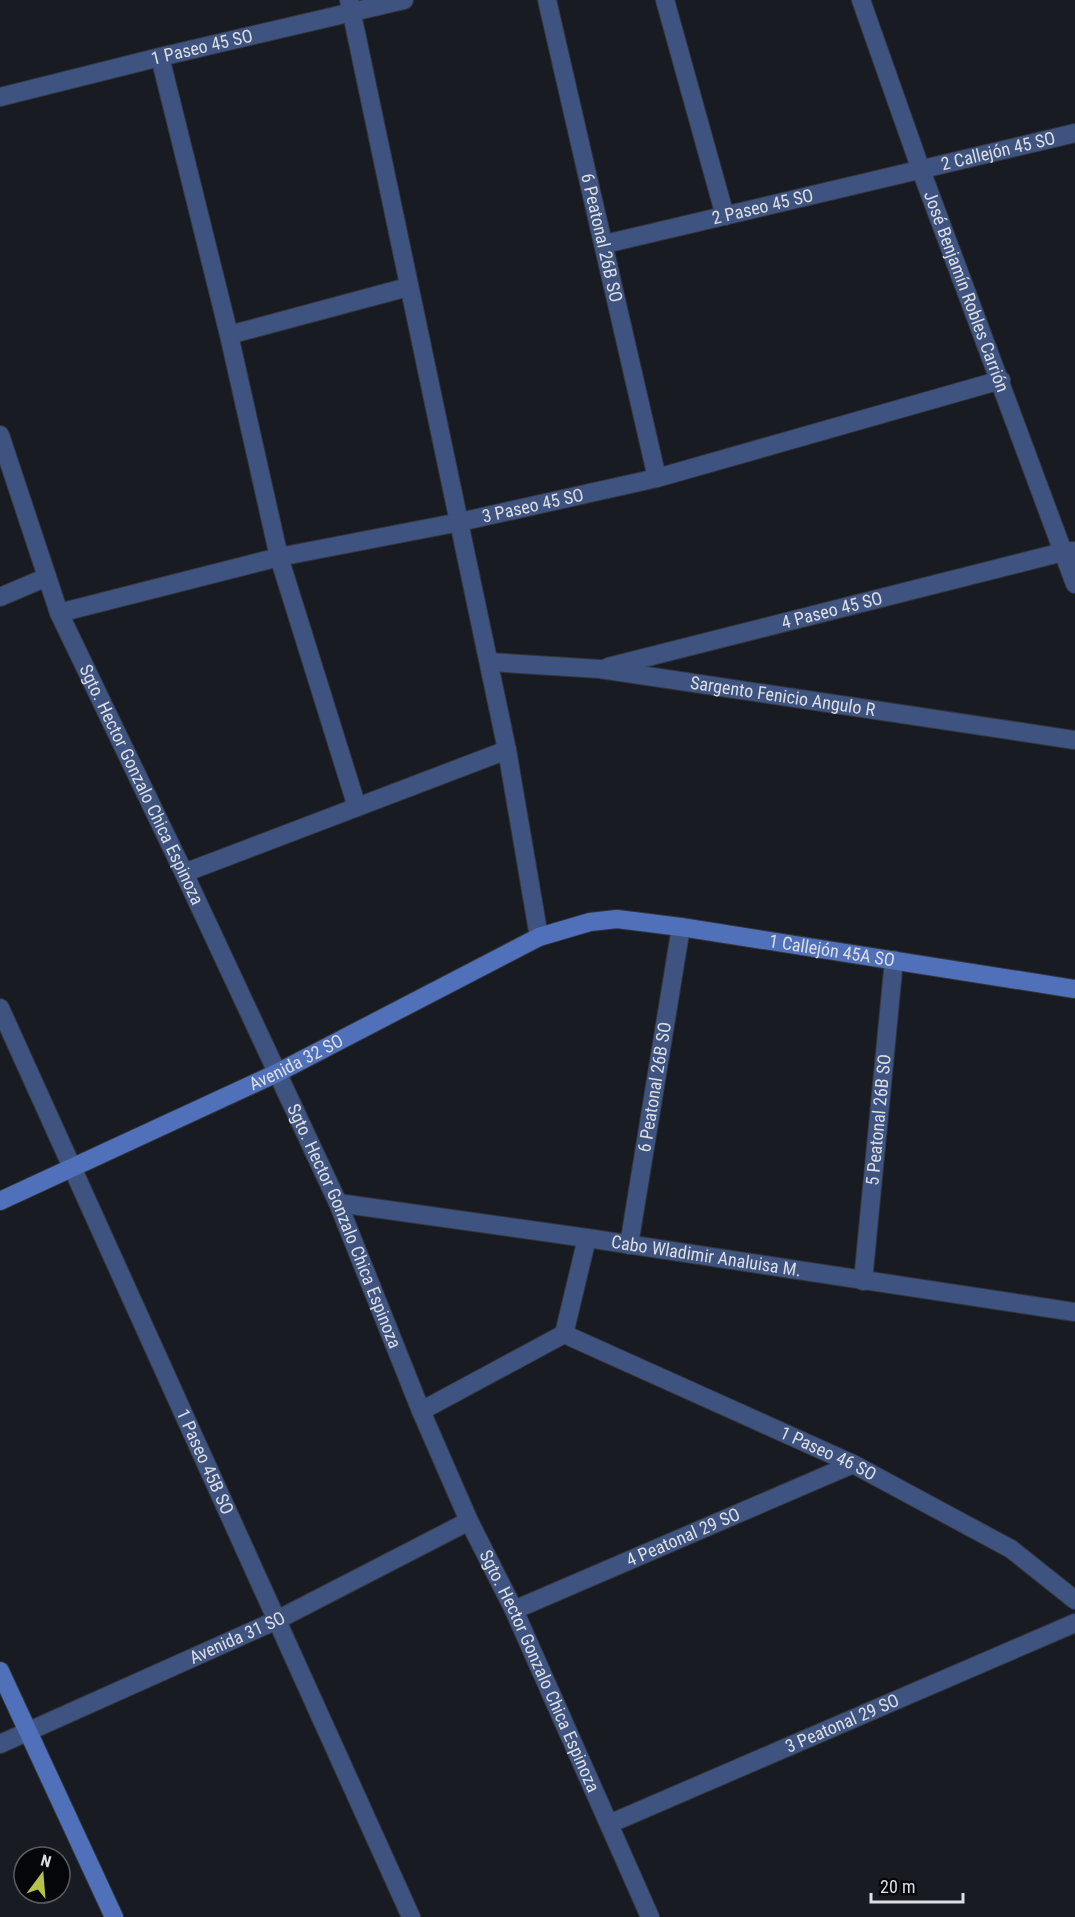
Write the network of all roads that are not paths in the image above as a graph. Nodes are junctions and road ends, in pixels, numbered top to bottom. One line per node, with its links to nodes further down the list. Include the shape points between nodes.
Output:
1 (404, 0): 5 (street, 1 Paseo 45 SO)
2 (547, 0): 11 (street, 6 Peatonal 26B SO)
3 (665, 0): 10 (street)
4 (861, 0): 9 (street, José Benjamín Robles Carrión)
5 (351, 7): 6 (street, 1 Paseo 45 SO); 12 (street)
6 (160, 57): 7 (street, 1 Paseo 45 SO); 13 (street)
7 (0, 98)
8 (1075, 133): 9 (street, 2 Callejón 45 SO)
9 (921, 170): 10 (street, 2 Paseo 45 SO); 14 (street, José Benjamín Robles Carrión)
10 (725, 216): 11 (street, 2 Paseo 45 SO)
11 (604, 243): 16 (street, 6 Peatonal 26B SO)
12 (408, 287): 13 (street); 17 (street)
13 (229, 335): 19 (street)
14 (1001, 380): 16 (street, 3 Paseo 45 SO); 18 (street, José Benjamín Robles Carrión)
15 (0, 435): 20 (street, Sgto. Hector Gonzalo Chica Espinoza)
16 (657, 478): 17 (street, 3 Paseo 45 SO)
17 (460, 522): 19 (street, 3 Paseo 45 SO); 24 (street)
18 (1069, 551): 21 (street, José Benjamín Robles Carrión); 25 (street, 4 Paseo 45 SO)
19 (279, 557): 23 (street, 3 Paseo 45 SO); 28 (street)
20 (47, 577): 22 (street); 23 (street, Sgto. Hector Gonzalo Chica Espinoza)
21 (1075, 584)
22 (0, 597)
23 (59, 613): 29 (street, Sgto. Hector Gonzalo Chica Espinoza)
24 (489, 662): 25 (street, Sargento Fenicio Angulo R); 27 (street)
25 (600, 669): 26 (street, Sargento Fenicio Angulo R)
26 (1075, 740)
27 (507, 750): 28 (street); 32 (street)
28 (357, 807): 29 (street)
29 (184, 873): 36 (street, Sgto. Hector Gonzalo Chica Espinoza)
30 (590, 922): 31 (street, 1 Callejón 45A SO, via 617,919); 32 (street, Avenida 32 SO)
31 (681, 927): 33 (street, 1 Callejón 45A SO); 41 (street, 6 Peatonal 26B SO)
32 (539, 937): 36 (street, Avenida 32 SO)
33 (894, 960): 34 (street, 1 Callejón 45A SO); 42 (street, 5 Peatonal 26B SO)
34 (1075, 988)
35 (0, 1008): 37 (street, 1 Paseo 45B SO)
36 (277, 1073): 37 (street, Avenida 32 SO); 39 (street, Sgto. Hector Gonzalo Chica Espinoza)
37 (72, 1167): 38 (street, Avenida 32 SO); 50 (street, 1 Paseo 45B SO)
38 (0, 1200)
39 (338, 1203): 40 (street, Cabo Wladimir Analuisa M.); 45 (street, Sgto. Hector Gonzalo Chica Espinoza)
40 (586, 1238): 41 (street, Cabo Wladimir Analuisa M.); 44 (street)
41 (629, 1245): 42 (street, Cabo Wladimir Analuisa M.)
42 (862, 1281): 43 (street, Cabo Wladimir Analuisa M.)
43 (1075, 1312)
44 (564, 1334): 45 (street); 46 (street, 1 Paseo 46 SO)
45 (421, 1411): 47 (street, Sgto. Hector Gonzalo Chica Espinoza)
46 (853, 1464): 48 (street, 1 Paseo 46 SO, via 1011,1549); 49 (street, 4 Peatonal 29 SO)
47 (470, 1521): 49 (street, Sgto. Hector Gonzalo Chica Espinoza); 50 (street, Avenida 31 SO)
48 (1075, 1600)
49 (514, 1610): 55 (street, Sgto. Hector Gonzalo Chica Espinoza)
50 (277, 1620): 53 (street, Avenida 31 SO); 57 (street, 1 Paseo 45B SO)
51 (1075, 1623): 55 (street, 3 Peatonal 29 SO)
52 (0, 1671): 53 (street)
53 (27, 1731): 54 (street, Avenida 31 SO); 56 (street)
54 (0, 1744)
55 (609, 1824): 58 (street, Sgto. Hector Gonzalo Chica Espinoza)
56 (114, 1917)
57 (411, 1917)
58 (650, 1917)

